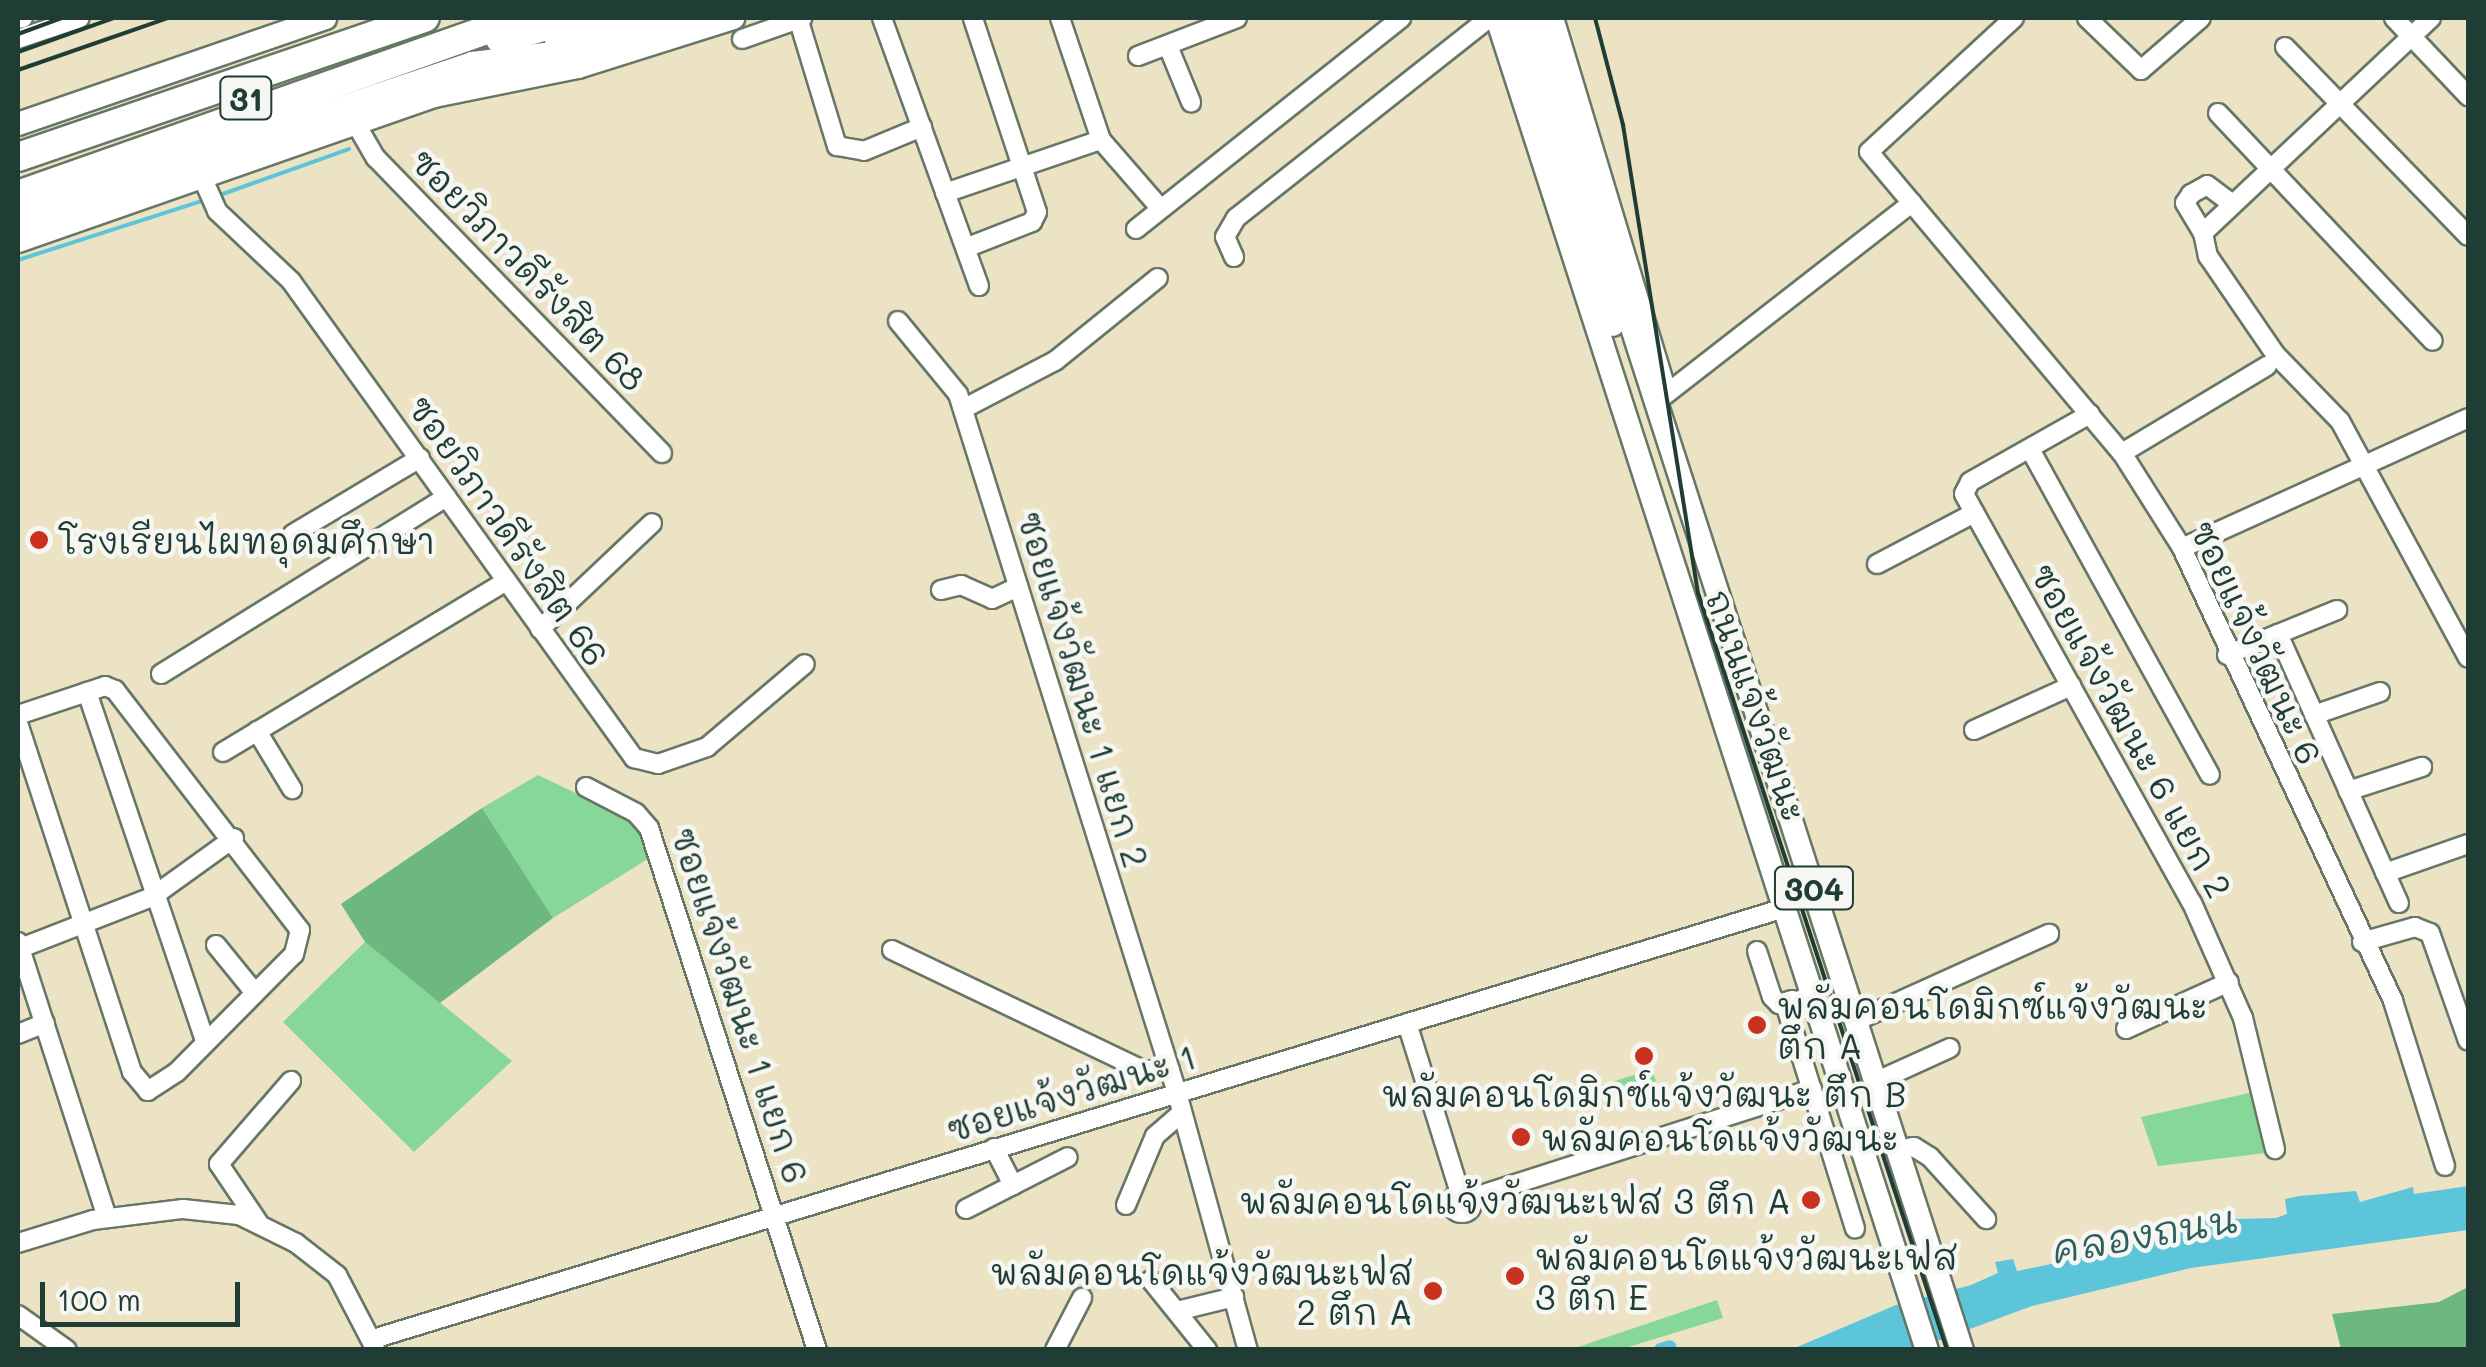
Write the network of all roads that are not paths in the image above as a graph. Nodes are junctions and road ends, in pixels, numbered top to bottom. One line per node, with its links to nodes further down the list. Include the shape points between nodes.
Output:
1 (80, 18): 29 (street)
2 (325, 18): 39 (main road, 31)
3 (370, 18): 43 (highway)
4 (382, 18): 43 (highway, 31)
5 (424, 18): 44 (highway, 31)
6 (474, 18): 47 (highway, 31)
7 (520, 18): 33 (highway, 31)
8 (575, 18): 33 (highway)
9 (629, 18): 34 (highway, via 496,52)
10 (699, 18): 34 (highway, via 584,52)
11 (800, 18): 27 (street); 41 (street, via 837,146 864,151)
12 (882, 18): 41 (street)
13 (973, 18): 45 (street)
14 (1060, 18): 42 (street)
15 (1237, 18): 30 (street)
16 (1402, 18): 53 (street)
17 (1488, 18): 60 (street, via 1226,227)
18 (1497, 18): 71 (main road, ถนนแจ้งวัฒนะ)
19 (1515, 18): 61 (main road, ถนนแจ้งวัฒนะ / 304)
20 (1532, 18): 61 (main road, ถนนแจ้งวัฒนะ / 304)
21 (1552, 18): 67 (main road, ถนนแจ้งวัฒนะ)
22 (2014, 18): 51 (street, ซอยแจ้งวัฒนะ 6, via 1872,146 1874,159)
23 (2087, 18): 24 (street, via 2141,70)
24 (2201, 18)
25 (2394, 18): 28 (street)
26 (2431, 18): 28 (street)
27 (737, 28): 40 (main road, 31, via 453,91)
28 (2412, 36): 35 (street); 37 (street)
29 (18, 40)
30 (1168, 46): 32 (street); 36 (street)
31 (2285, 47): 37 (street)
32 (1138, 56)
33 (404, 60): 50 (highway, 31)
34 (473, 66): 54 (highway)
35 (2468, 96)
36 (1191, 102)
37 (2340, 103): 46 (street); 57 (street)
38 (2218, 113): 46 (street)
39 (18, 124)
40 (356, 124): 48 (main road, 31); 74 (street, ซอยวิภาวดีรังสิต 68, via 376,158)
41 (922, 127): 49 (street)
42 (1101, 140): 45 (street); 53 (street)
43 (18, 143)
44 (18, 157)
45 (1025, 166): 49 (street); 59 (street, via 1037,198 1032,222)
46 (2270, 168): 52 (street); 65 (street)
47 (18, 179)
48 (208, 192): 58 (main road, 31); 76 (street, ซอยวิภาวดีรังสิต 66, via 291,282)
49 (945, 194): 59 (street)
50 (18, 195)
51 (1912, 203): 67 (street); 69 (street, ซอยแจ้งวัฒนะ 6)
52 (2232, 204): 56 (street); 56 (street, via 2207,185 2191,194 2185,204)
53 (1161, 208): 55 (street)
54 (18, 219)
55 (1136, 228)
56 (2203, 233): 77 (street, via 2215,268 2276,354 2340,421)
57 (2468, 236)
58 (18, 241)
59 (968, 247): 63 (street)
60 (1234, 257)
61 (1603, 265): 71 (main road, ถนนแจ้งวัฒนะ / 304); 72 (main road, ถนนแจ้งวัฒนะ / 304)
62 (1158, 278): 68 (street, via 1055,361)
63 (979, 286)
64 (898, 321): 68 (street, ซอยแจ้งวัฒนะ 1 แยก 2, via 952,382)
65 (2433, 341)
66 (2267, 366): 75 (street)
67 (1665, 396): 72 (main road, ถนนแจ้งวัฒนะ)
68 (963, 410): 85 (street, ซอยแจ้งวัฒนะ 1 แยก 2)
69 (2090, 414): 73 (street); 75 (street, ซอยแจ้งวัฒนะ 6)
70 (2468, 418): 77 (street)
71 (1632, 426): 113 (main road, ถนนแจ้งวัฒนะ / 304)
72 (1668, 430): 125 (main road, ถนนแจ้งวัฒนะ / 304)
73 (2030, 449): 79 (street, via 1967,484 1964,494); 104 (street)
74 (662, 453)
75 (2122, 453): 82 (street, ซอยแจ้งวัฒนะ 6)
76 (420, 458): 78 (street, ซอยวิภาวดีรังสิต 66); 81 (street)
77 (2362, 468): 82 (street); 91 (street)
78 (447, 497): 84 (street, ซอยวิภาวดีรังสิต 66); 93 (street)
79 (1974, 514): 83 (street); 94 (street, ซอยแจ้งวัฒนะ 6 แยก 2)
80 (652, 523): 88 (street)
81 (293, 534)
82 (2182, 548): 90 (street, ซอยแจ้งวัฒนะ 6)
83 (1877, 564)
84 (506, 582): 88 (street, ซอยวิภาวดีรังสิต 66); 101 (street)
85 (1018, 587): 86 (street, via 992,599 962,586); 133 (street, ซอยแจ้งวัฒนะ 1 แยก 2)
86 (941, 590)
87 (2338, 610): 89 (street)
88 (540, 628): 92 (street, ซอยวิภาวดีรังสิต 66, via 619,741 648,765 728,734 765,692)
89 (2278, 634): 90 (street); 98 (street)
90 (2227, 655): 116 (street, ซอยแจ้งวัฒนะ 6)
91 (2468, 658)
92 (806, 664)
93 (161, 674)
94 (2071, 686): 100 (street); 121 (street, ซอยแจ้งวัฒนะ 6 แยก 2)
95 (87, 692): 97 (street); 108 (street, via 115,690); 111 (street)
96 (2380, 692): 98 (street)
97 (18, 715)
98 (2314, 715): 107 (street)
99 (18, 722): 114 (street)
100 (1974, 730)
101 (258, 731): 102 (street); 106 (street)
102 (223, 752)
103 (2422, 767): 107 (street)
104 (2210, 775)
105 (586, 787): 148 (street, ซอยแจ้งวัฒนะ 1 แยก 6, via 636,813 649,828)
106 (292, 789)
107 (2348, 791): 110 (street)
108 (234, 838): 111 (street); 122 (street, via 300,930 294,954)
109 (2468, 844): 110 (street)
110 (2385, 873): 112 (street)
111 (152, 897): 114 (street); 130 (street)
112 (2398, 903)
113 (1788, 907): 123 (main road, ถนนแจ้งวัฒนะ / 304); 127 (street, ซอยแจ้งวัฒนะ 1)
114 (85, 925): 118 (street); 130 (street, via 139,1087 161,1086)
115 (2049, 934): 125 (street)
116 (2362, 942): 131 (street, via 2415,927 2430,933); 143 (street, ซอยแจ้งวัฒนะ 6, via 2392,1001)
117 (216, 944): 122 (street)
118 (18, 947): 126 (street)
119 (892, 950): 133 (street, via 1142,1070)
120 (1757, 951): 124 (street, via 1772,997 1779,1004)
121 (2229, 982): 128 (street); 140 (street, ซอยแจ้งวัฒนะ 6 แยก 2, via 2263,1085)
122 (255, 992): 130 (street)
123 (1816, 992): 124 (street); 164 (main road, ถนนแจ้งวัฒนะ / 304)
124 (1792, 1000): 136 (street, via 1787,1012)
125 (1856, 1021): 135 (main road, ถนนแจ้งวัฒนะ / 304)
126 (45, 1023): 129 (street); 147 (street)
127 (1406, 1023): 136 (street, via 1465,1196); 137 (street, ซอยแจ้งวัฒนะ 1)
128 (2126, 1029)
129 (18, 1034)
130 (205, 1041)
131 (2468, 1041)
132 (1950, 1048): 135 (street)
133 (1170, 1070): 137 (street, ซอยแจ้งวัฒนะ 1 แยก 2)
134 (290, 1081): 150 (street, via 218,1164)
135 (1875, 1082): 141 (main road, ถนนแจ้งวัฒนะ / 304)
136 (1812, 1089): 151 (street)
137 (1177, 1093): 138 (street, ซอยแจ้งวัฒนะ 1 แยก 2); 139 (street, ซอยแจ้งวัฒนะ 1)
138 (1181, 1113): 145 (street, via 1155,1136); 154 (street, ซอยแจ้งวัฒนะ 1 แยก 2)
139 (994, 1148): 144 (street); 148 (street, ซอยแจ้งวัฒนะ 1)
140 (2275, 1148)
141 (1898, 1150): 149 (street, via 1914,1147 1930,1157); 165 (main road, ถนนแจ้งวัฒนะ / 304)
142 (1068, 1157): 144 (street)
143 (2445, 1166)
144 (1013, 1186): 146 (street)
145 (1126, 1205)
146 (966, 1210)
147 (108, 1218): 150 (street, via 183,1209); 152 (street)
148 (778, 1219): 158 (street, ซอยแจ้งวัฒนะ 1); 160 (street, ซอยแจ้งวัฒนะ 1 แยก 6)
149 (1986, 1220)
150 (258, 1222): 158 (street, via 337,1276)
151 (1855, 1228)
152 (20, 1240)
153 (1151, 1280): 156 (street)
154 (1234, 1296): 156 (street); 163 (street, ซอยแจ้งวัฒนะ 1 แยก 2)
155 (1082, 1298): 161 (street)
156 (1177, 1311): 162 (street)
157 (18, 1315): 159 (street)
158 (374, 1344)
159 (67, 1350)
160 (817, 1350)
161 (1055, 1350)
162 (1207, 1350)
163 (1248, 1350)
164 (1927, 1350)
165 (1962, 1350)

